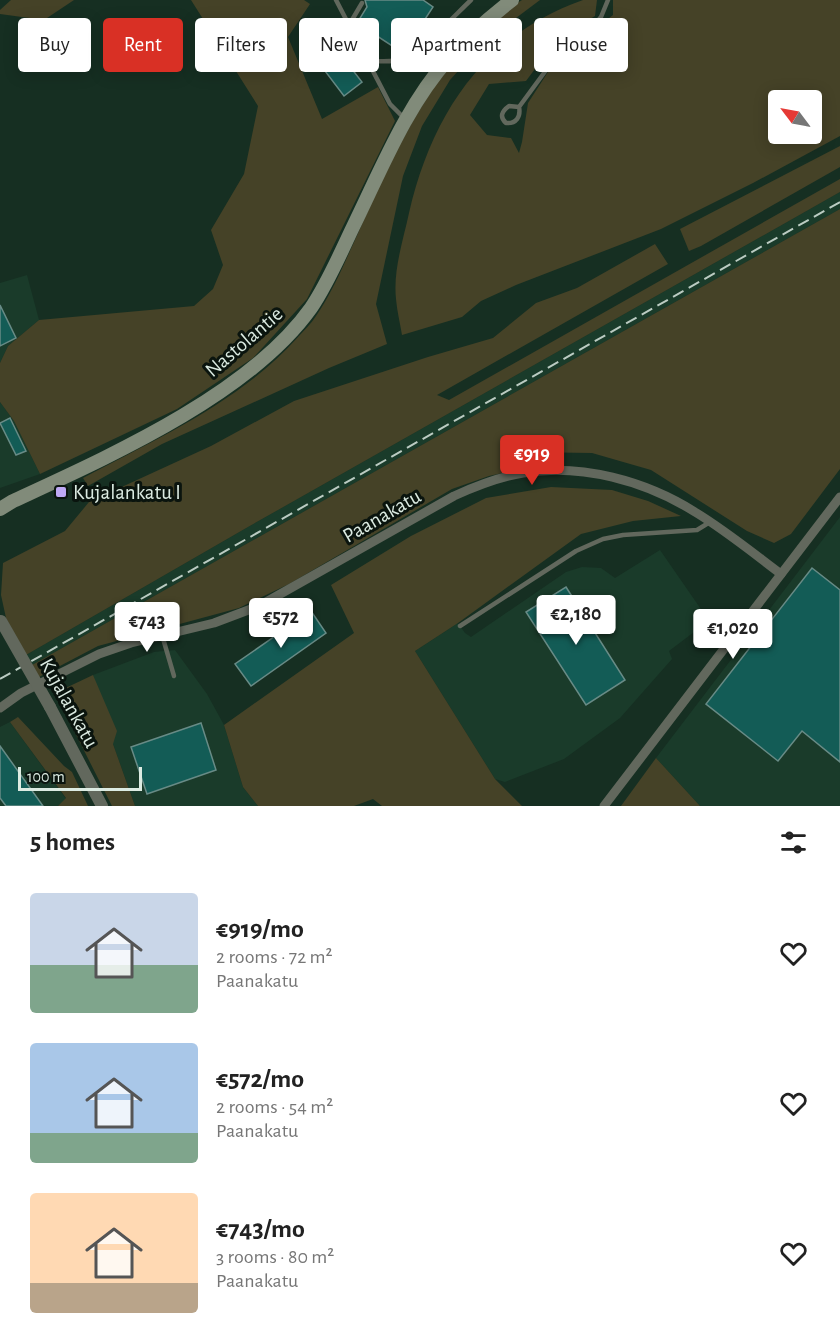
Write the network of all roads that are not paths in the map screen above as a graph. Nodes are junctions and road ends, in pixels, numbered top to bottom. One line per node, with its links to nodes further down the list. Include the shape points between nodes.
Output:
1 (336, 0): 6 (lane)
2 (471, 0): 8 (lane, via 406,58)
3 (512, 0): 11 (main road, Nastolantie, via 448,59)
4 (608, 0): 10 (lane, via 596,23 555,58)
5 (362, 3): 7 (lane)
6 (345, 18)
7 (353, 18)
8 (379, 60)
9 (374, 72): 11 (lane, via 390,104)
10 (519, 107): 10 (lane, via 516,121 502,120 509,106)
11 (406, 120): 13 (main road, Nastolantie, via 328,278 311,307 275,348 192,409 85,468)
12 (840, 497): 16 (street)
13 (7, 503): 14 (main road, Nastolantie)
14 (0, 509)
15 (710, 522): 16 (street, Paanakatu); 18 (lane, via 697,530 623,535 576,551); 19 (street, Paanakatu, via 653,489 628,481 576,472 525,473 478,485 454,496 259,606 214,623)
16 (781, 574): 23 (street)
17 (0, 620): 22 (street, Kujalankatu, bridge)
18 (460, 626)
19 (162, 635): 20 (lane); 21 (street, Paanakatu, via 99,654 21,693)
20 (174, 676)
21 (0, 708)
22 (102, 806)
23 (604, 806)

